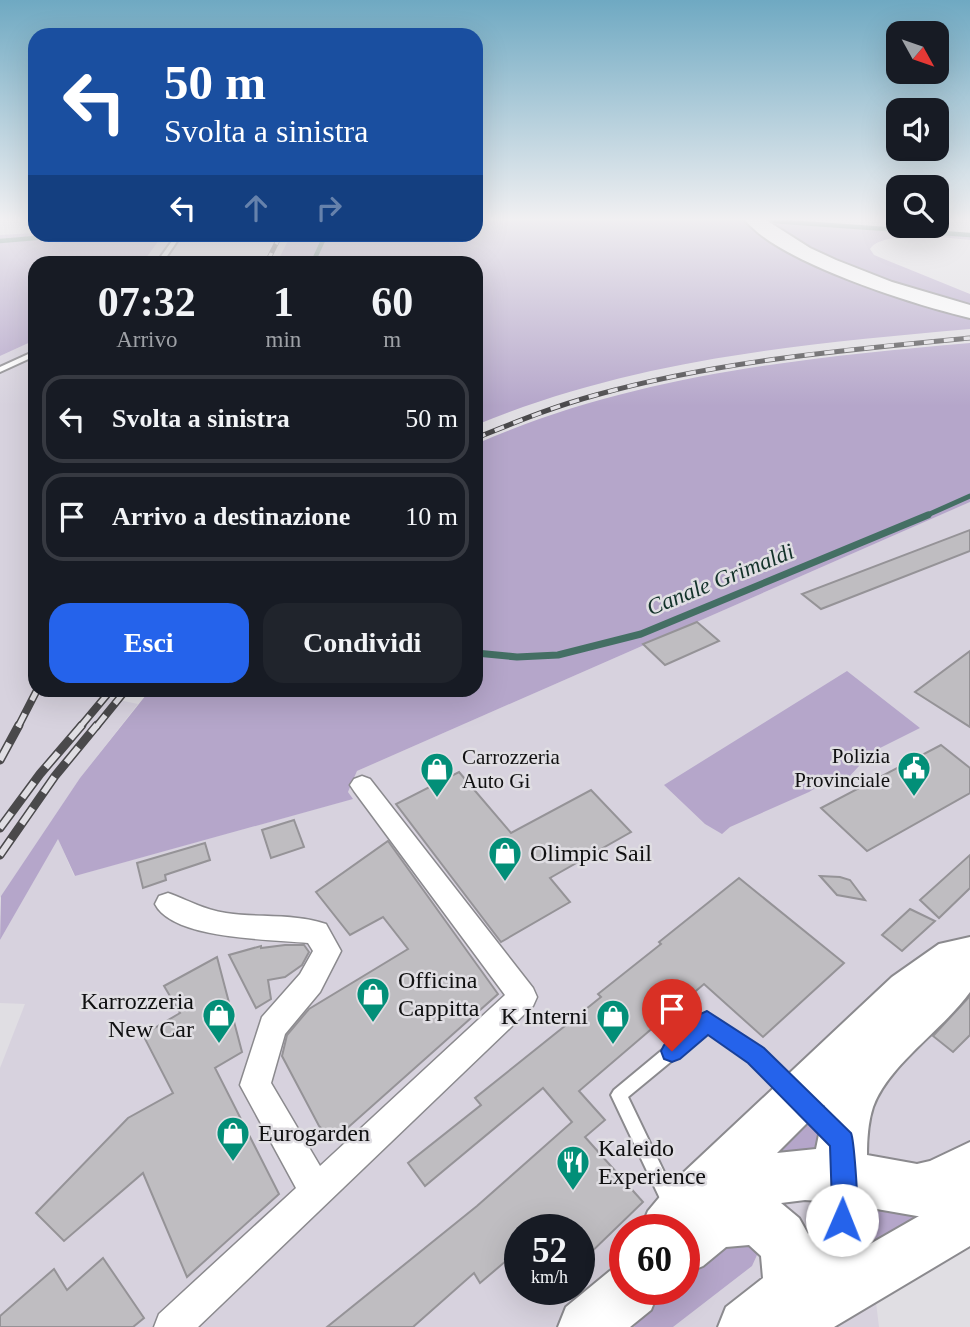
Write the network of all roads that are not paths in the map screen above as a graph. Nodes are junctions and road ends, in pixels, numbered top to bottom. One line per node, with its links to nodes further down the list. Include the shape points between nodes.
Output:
1 (879, 282): 2 (main road)
2 (970, 312)
3 (28, 356): 4 (lane)
4 (0, 369)
5 (362, 785): 12 (street, via 523,997)
6 (168, 904): 12 (street, via 208,923 316,932 327,951 310,983 272,1027 255,1085)
7 (970, 947): 9 (main road, via 908,991)
8 (970, 956): 10 (main road, via 945,990 867,1070 848,1109)
9 (799, 1096): 10 (street); 13 (lane, via 756,1055 707,1022 619,1096); 14 (main road, via 687,1206)
10 (857, 1168): 11 (main road, via 918,1189 937,1186); 16 (main road, via 773,1179); 18 (main road, via 838,1236 826,1260)
11 (970, 1168)
12 (315, 1190): 19 (street)
13 (678, 1214)
14 (686, 1214)
15 (970, 1216): 18 (main road)
16 (700, 1222)
17 (700, 1227): 18 (main road, via 747,1217 773,1230 786,1245 793,1278)
18 (771, 1316)
19 (172, 1327)

